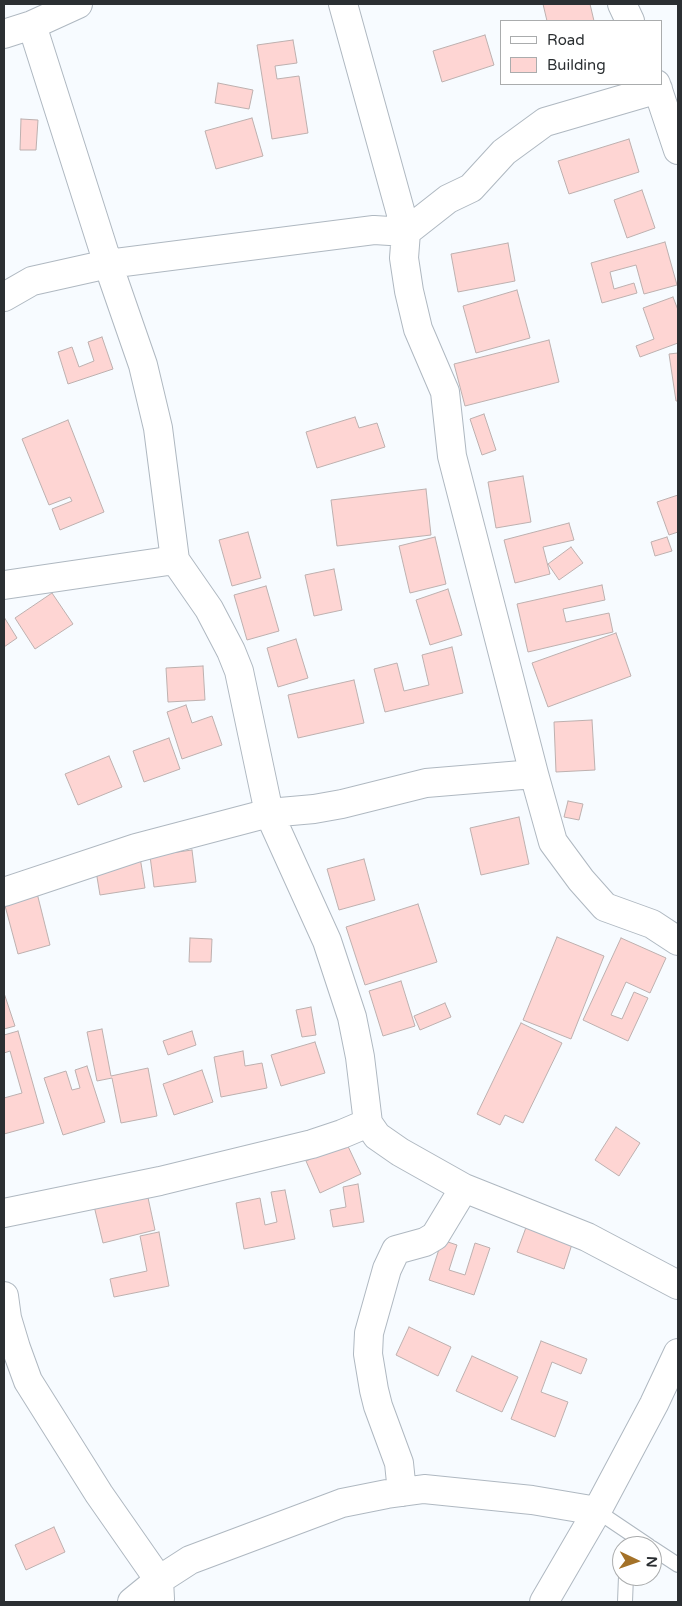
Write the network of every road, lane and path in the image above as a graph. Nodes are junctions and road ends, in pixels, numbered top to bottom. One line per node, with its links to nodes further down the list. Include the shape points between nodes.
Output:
1 (78, 4): 5 (street)
2 (343, 4): 9 (street)
3 (622, 4): 4 (street)
4 (630, 20)
5 (32, 25): 6 (street); 10 (street)
6 (4, 34)
7 (657, 86): 8 (street); 9 (street, via 545,122 504,152 471,188 448,199)
8 (678, 150)
9 (406, 232): 10 (street, via 374,230); 14 (street, via 404,258 409,291 418,329 445,392 452,456)
10 (108, 264): 11 (street, via 32,282); 12 (street, via 152,401)
11 (4, 297)
12 (176, 560): 13 (street); 15 (street, via 209,609 239,671)
13 (4, 585)
14 (534, 774): 15 (street, via 426,783 342,804); 17 (street, via 553,842 582,880 606,907 652,924)
15 (269, 813): 16 (street, via 136,848); 18 (street, via 327,941 340,978 360,1057)
16 (4, 892)
17 (678, 940)
18 (368, 1123): 19 (street, via 377,1136 400,1152); 20 (street, via 312,1144 160,1181)
19 (464, 1188): 21 (street, via 587,1237); 24 (street, via 435,1236 396,1250 387,1269 369,1333 368,1354 374,1390 400,1463)
20 (4, 1213)
21 (678, 1286)
22 (4, 1296): 30 (street, via 11,1333 28,1381)
23 (678, 1353): 25 (street)
24 (402, 1492): 25 (street, via 424,1489 532,1500); 30 (street, via 342,1503 190,1560)
25 (597, 1511): 26 (lane); 32 (street)
26 (625, 1536)
27 (662, 1554): 28 (lane)
28 (678, 1565)
29 (626, 1586): 33 (lane)
30 (159, 1591): 31 (street)
31 (132, 1602)
32 (544, 1602)
33 (625, 1602)

